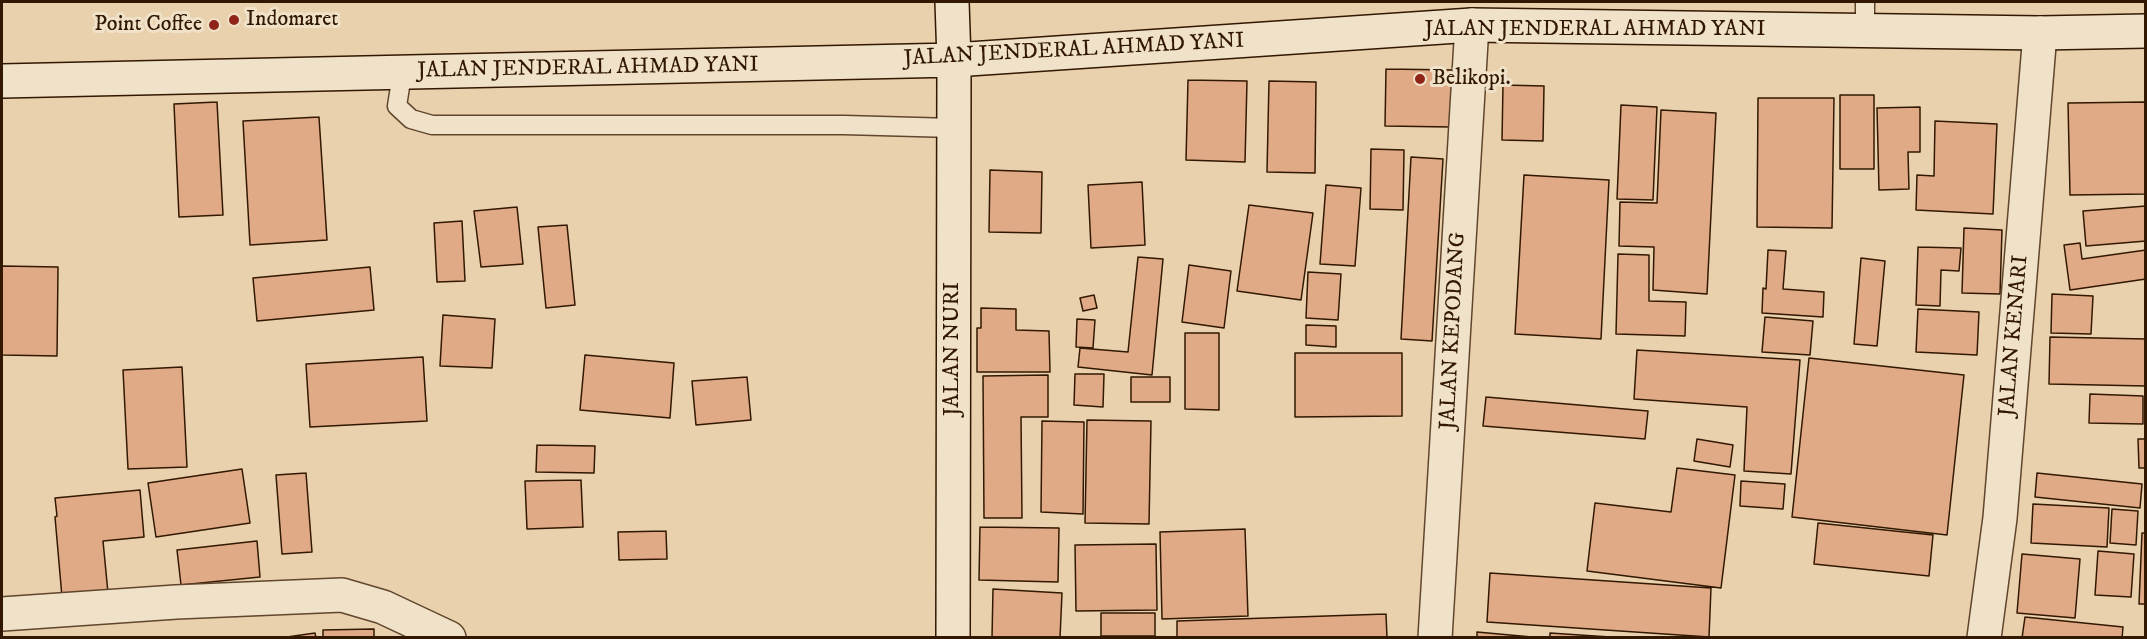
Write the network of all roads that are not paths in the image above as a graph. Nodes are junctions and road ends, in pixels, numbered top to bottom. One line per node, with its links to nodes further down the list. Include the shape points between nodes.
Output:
1 (952, 2): 6 (street, JALAN NURI)
2 (1865, 16): 3 (street, JALAN JENDERAL AHMAD YANI); 5 (street, JALAN JENDERAL AHMAD YANI)
3 (1472, 25): 6 (street, JALAN JENDERAL AHMAD YANI); 13 (street, JALAN KEPODANG)
4 (2145, 31): 5 (street, JALAN JENDERAL AHMAD YANI)
5 (2040, 33): 14 (street, JALAN KENARI, via 2000,518)
6 (954, 60): 7 (street, JALAN JENDERAL AHMAD YANI); 9 (street, JALAN NURI)
7 (402, 74): 8 (street, JALAN JENDERAL AHMAD YANI); 9 (lane, via 397,106 411,119 432,125)
8 (2, 81)
9 (953, 128): 12 (street, JALAN NURI)
10 (2, 614): 11 (street, via 342,596 383,607)
11 (449, 638)
12 (953, 638)
13 (1435, 638)
14 (1984, 638)

